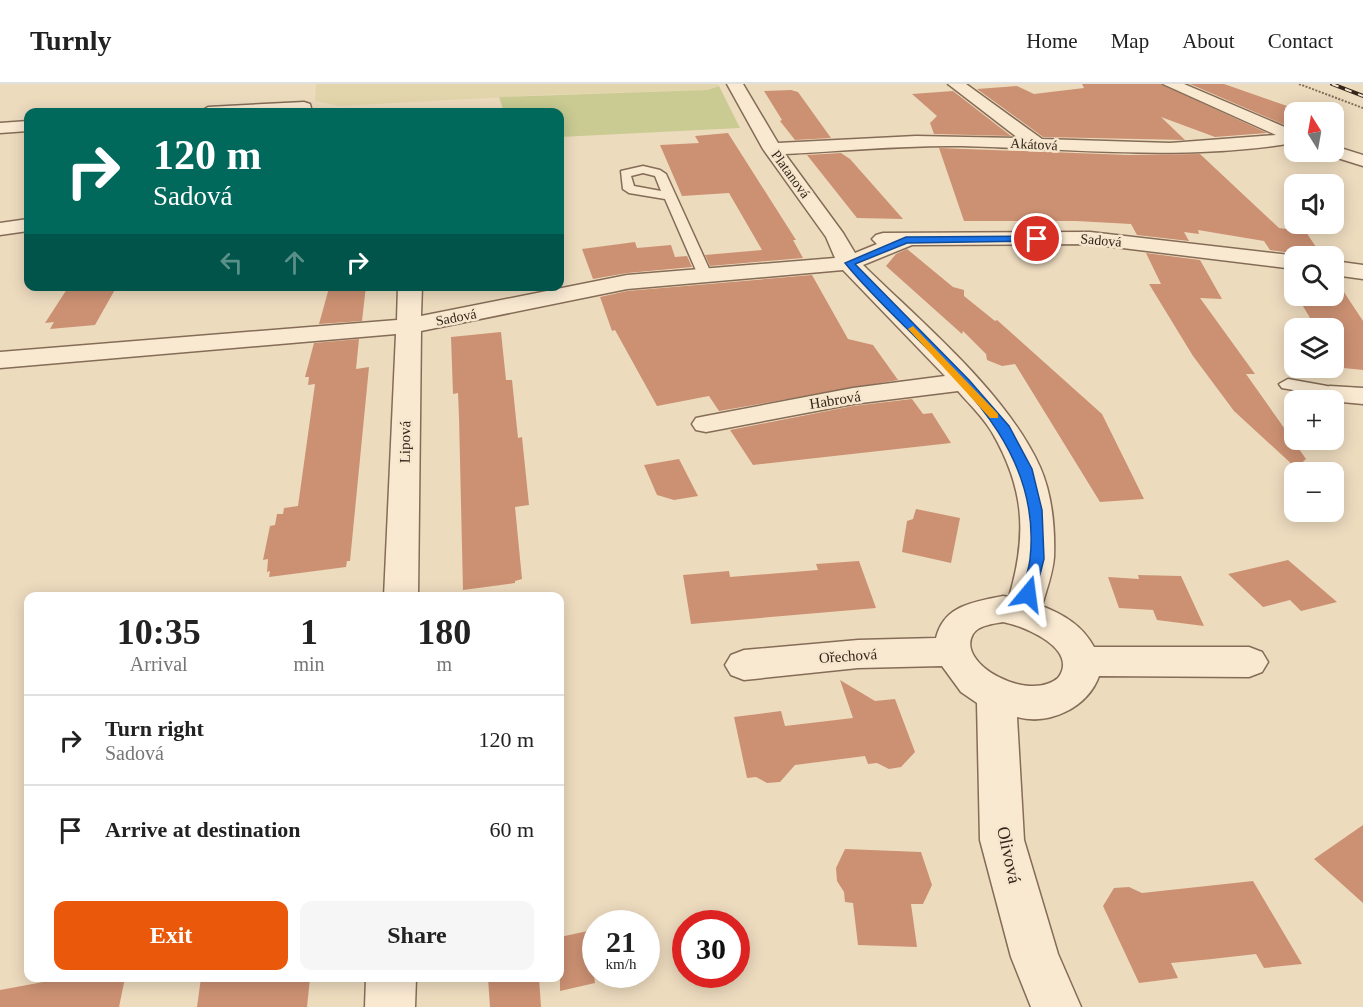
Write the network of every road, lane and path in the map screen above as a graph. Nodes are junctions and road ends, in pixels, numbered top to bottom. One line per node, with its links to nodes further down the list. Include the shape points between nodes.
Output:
1 (735, 84): 13 (street, Platanová)
2 (956, 84): 12 (street)
3 (1171, 84): 10 (street)
4 (1299, 84): 7 (path)
5 (285, 108): 6 (street)
6 (304, 108)
7 (1363, 108)
8 (24, 126): 9 (street)
9 (0, 128)
10 (1284, 133)
11 (1284, 139): 12 (street, Akátová, via 1236,147 1173,150)
12 (1037, 144): 13 (street, Akátová, via 937,141)
13 (772, 149): 19 (street, Platanová)
14 (1344, 154): 15 (street)
15 (1363, 161)
16 (669, 196): 25 (lane)
17 (24, 226): 18 (street)
18 (0, 229)
19 (836, 237): 20 (street, Sadová); 22 (street, Platanová)
20 (906, 240): 21 (street, Sadová, via 1090,238); 22 (street, Sadová)
21 (1284, 261)
22 (849, 263): 25 (street, Sadová); 29 (street)
23 (1344, 269): 24 (street)
24 (1363, 272)
25 (705, 275): 27 (street, Sadová, via 627,282)
26 (410, 291): 27 (street, Lipová)
27 (408, 327): 28 (street, Sadová); 35 (street, Lipová)
28 (0, 360)
29 (965, 382): 34 (street, Habrová, via 842,398); 36 (street, via 1005,429 1026,469 1036,510 1037,559)
30 (1288, 384): 31 (lane)
31 (1318, 390)
32 (1363, 396): 33 (street)
33 (1344, 398)
34 (706, 424)
35 (401, 592)
36 (1023, 611): 37 (street, via 985,610 970,615 952,638); 38 (street, via 1060,631)
37 (953, 652): 40 (street, Ořechová, via 858,654); 41 (street, via 968,677)
38 (1080, 661): 39 (street); 41 (street, via 1080,677 1072,690 1058,699 1029,703)
39 (1249, 662)
40 (744, 665)
41 (996, 696): 44 (street, Olivová, via 1002,840 1035,957)
42 (391, 982): 43 (street)
43 (390, 1007)
44 (1056, 1007)

